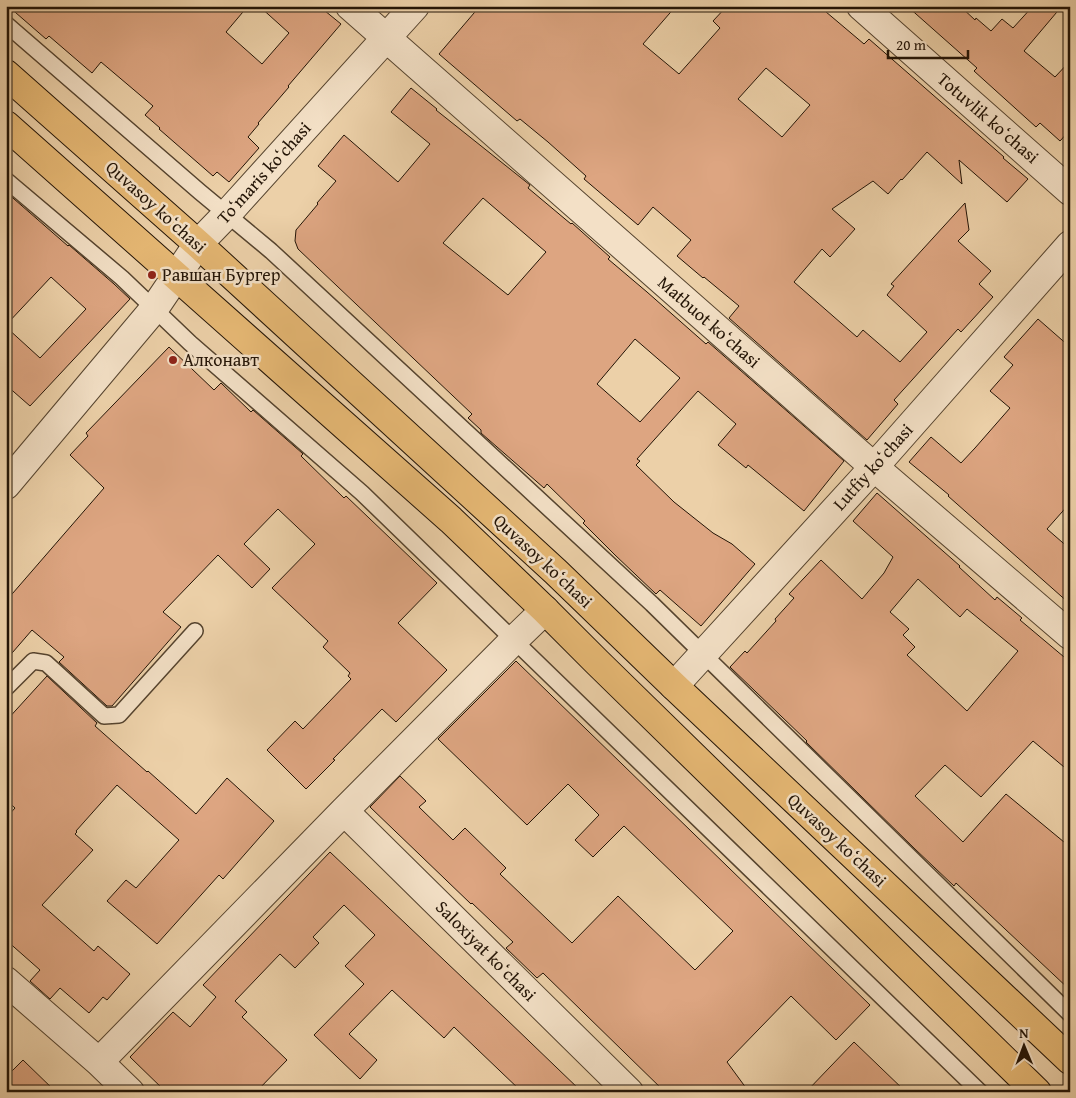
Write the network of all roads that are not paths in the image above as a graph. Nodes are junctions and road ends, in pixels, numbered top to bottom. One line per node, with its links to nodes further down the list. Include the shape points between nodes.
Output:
1 (350, 6): 5 (street, Matbuot koʻchasi)
2 (415, 6): 5 (street, Toʻmaris koʻchasi)
3 (861, 6): 9 (street, Totuvlik koʻchasi)
4 (6, 24): 10 (lane)
5 (387, 38): 10 (street, Toʻmaris koʻchasi); 15 (street, Matbuot koʻchasi)
6 (6, 74): 11 (main road, Quvasoy koʻchasi)
7 (6, 126): 13 (main road, Quvasoy koʻchasi)
8 (6, 180): 14 (lane)
9 (1070, 191)
10 (227, 214): 11 (street, Toʻmaris koʻchasi); 21 (lane, via 652,604)
11 (198, 244): 13 (street, Toʻmaris koʻchasi); 22 (main road, Quvasoy koʻchasi, via 556,572)
12 (1070, 245): 15 (street, Lutfiy koʻchasi)
13 (177, 276): 14 (street, Toʻmaris koʻchasi); 17 (main road, Quvasoy koʻchasi, via 452,520)
14 (154, 309): 16 (street, Toʻmaris koʻchasi); 20 (lane, via 362,494)
15 (874, 467): 19 (street, Matbuot koʻchasi); 21 (street, Lutfiy koʻchasi)
16 (6, 485)
17 (545, 610): 20 (street); 32 (main road, Quvasoy koʻchasi)
18 (195, 631): 23 (lane, via 119,715 104,716 46,663 33,661)
19 (1070, 635)
20 (513, 641): 24 (street); 31 (lane)
21 (702, 655): 22 (street, Lutfiy koʻchasi); 26 (lane)
22 (674, 686): 27 (main road, Quvasoy koʻchasi)
23 (6, 688)
24 (344, 811): 28 (street); 30 (street, Saloxiyat koʻchasi)
25 (6, 981): 28 (street)
26 (1070, 1014)
27 (1070, 1060)
28 (98, 1062): 29 (street)
29 (130, 1092)
30 (629, 1092)
31 (980, 1092)
32 (1037, 1092)

